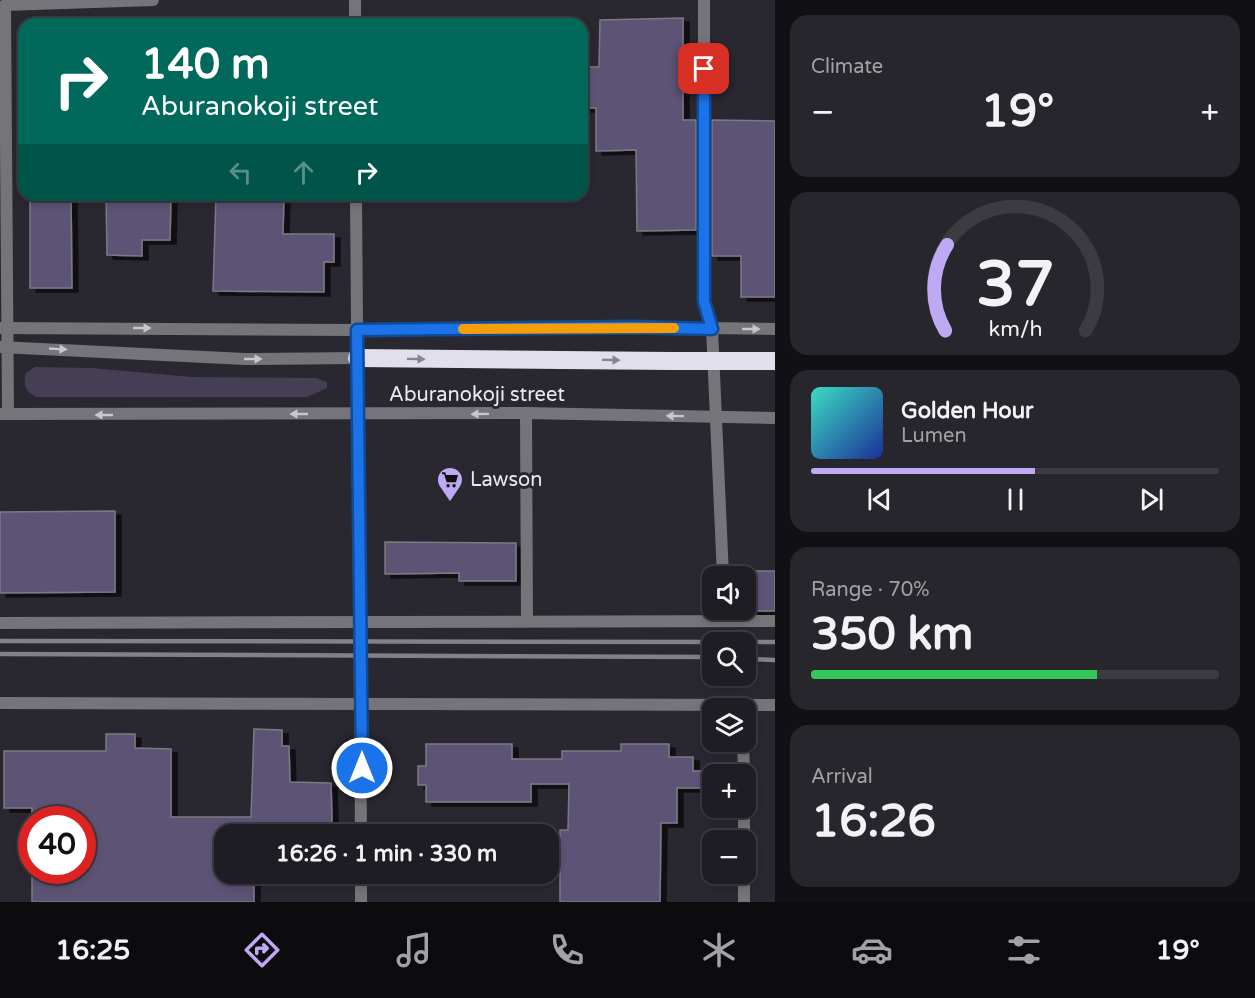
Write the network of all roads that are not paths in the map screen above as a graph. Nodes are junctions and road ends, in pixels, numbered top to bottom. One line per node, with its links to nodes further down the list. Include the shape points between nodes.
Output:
1 (153, 0): 6 (street, via 5,5)
2 (355, 0): 4 (street)
3 (704, 0): 7 (street, via 704,301)
4 (356, 18)
5 (356, 201): 9 (street)
6 (4, 328): 9 (street, one-way to 9); 10 (street)
7 (712, 329): 8 (street, one-way to 8); 9 (street); 16 (street)
8 (775, 329)
9 (357, 330): 11 (street)
10 (4, 347): 11 (street, one-way to 11, via 245,359); 14 (street)
11 (357, 358): 12 (highway, one-way to 12, bridge); 15 (street)
12 (775, 361)
13 (526, 413): 15 (street, Aburanokoji street, one-way to 15); 16 (street, Aburanokoji street, one-way to 13); 21 (street)
14 (4, 414): 15 (street, Aburanokoji street, one-way to 14)
15 (357, 416): 23 (street)
16 (716, 417): 17 (street, Aburanokoji street); 18 (street)
17 (775, 418)
18 (723, 566)
19 (702, 616): 21 (street)
20 (756, 619): 22 (street)
21 (527, 621): 23 (street)
22 (775, 621)
23 (361, 622): 24 (street); 26 (street)
24 (0, 623)
25 (0, 703): 26 (street)
26 (362, 703): 28 (street); 30 (street)
27 (775, 705): 29 (street)
28 (702, 706)
29 (756, 706)
30 (361, 824)
31 (361, 884): 33 (street)
32 (744, 884): 34 (street)
33 (361, 902)
34 (744, 902)

